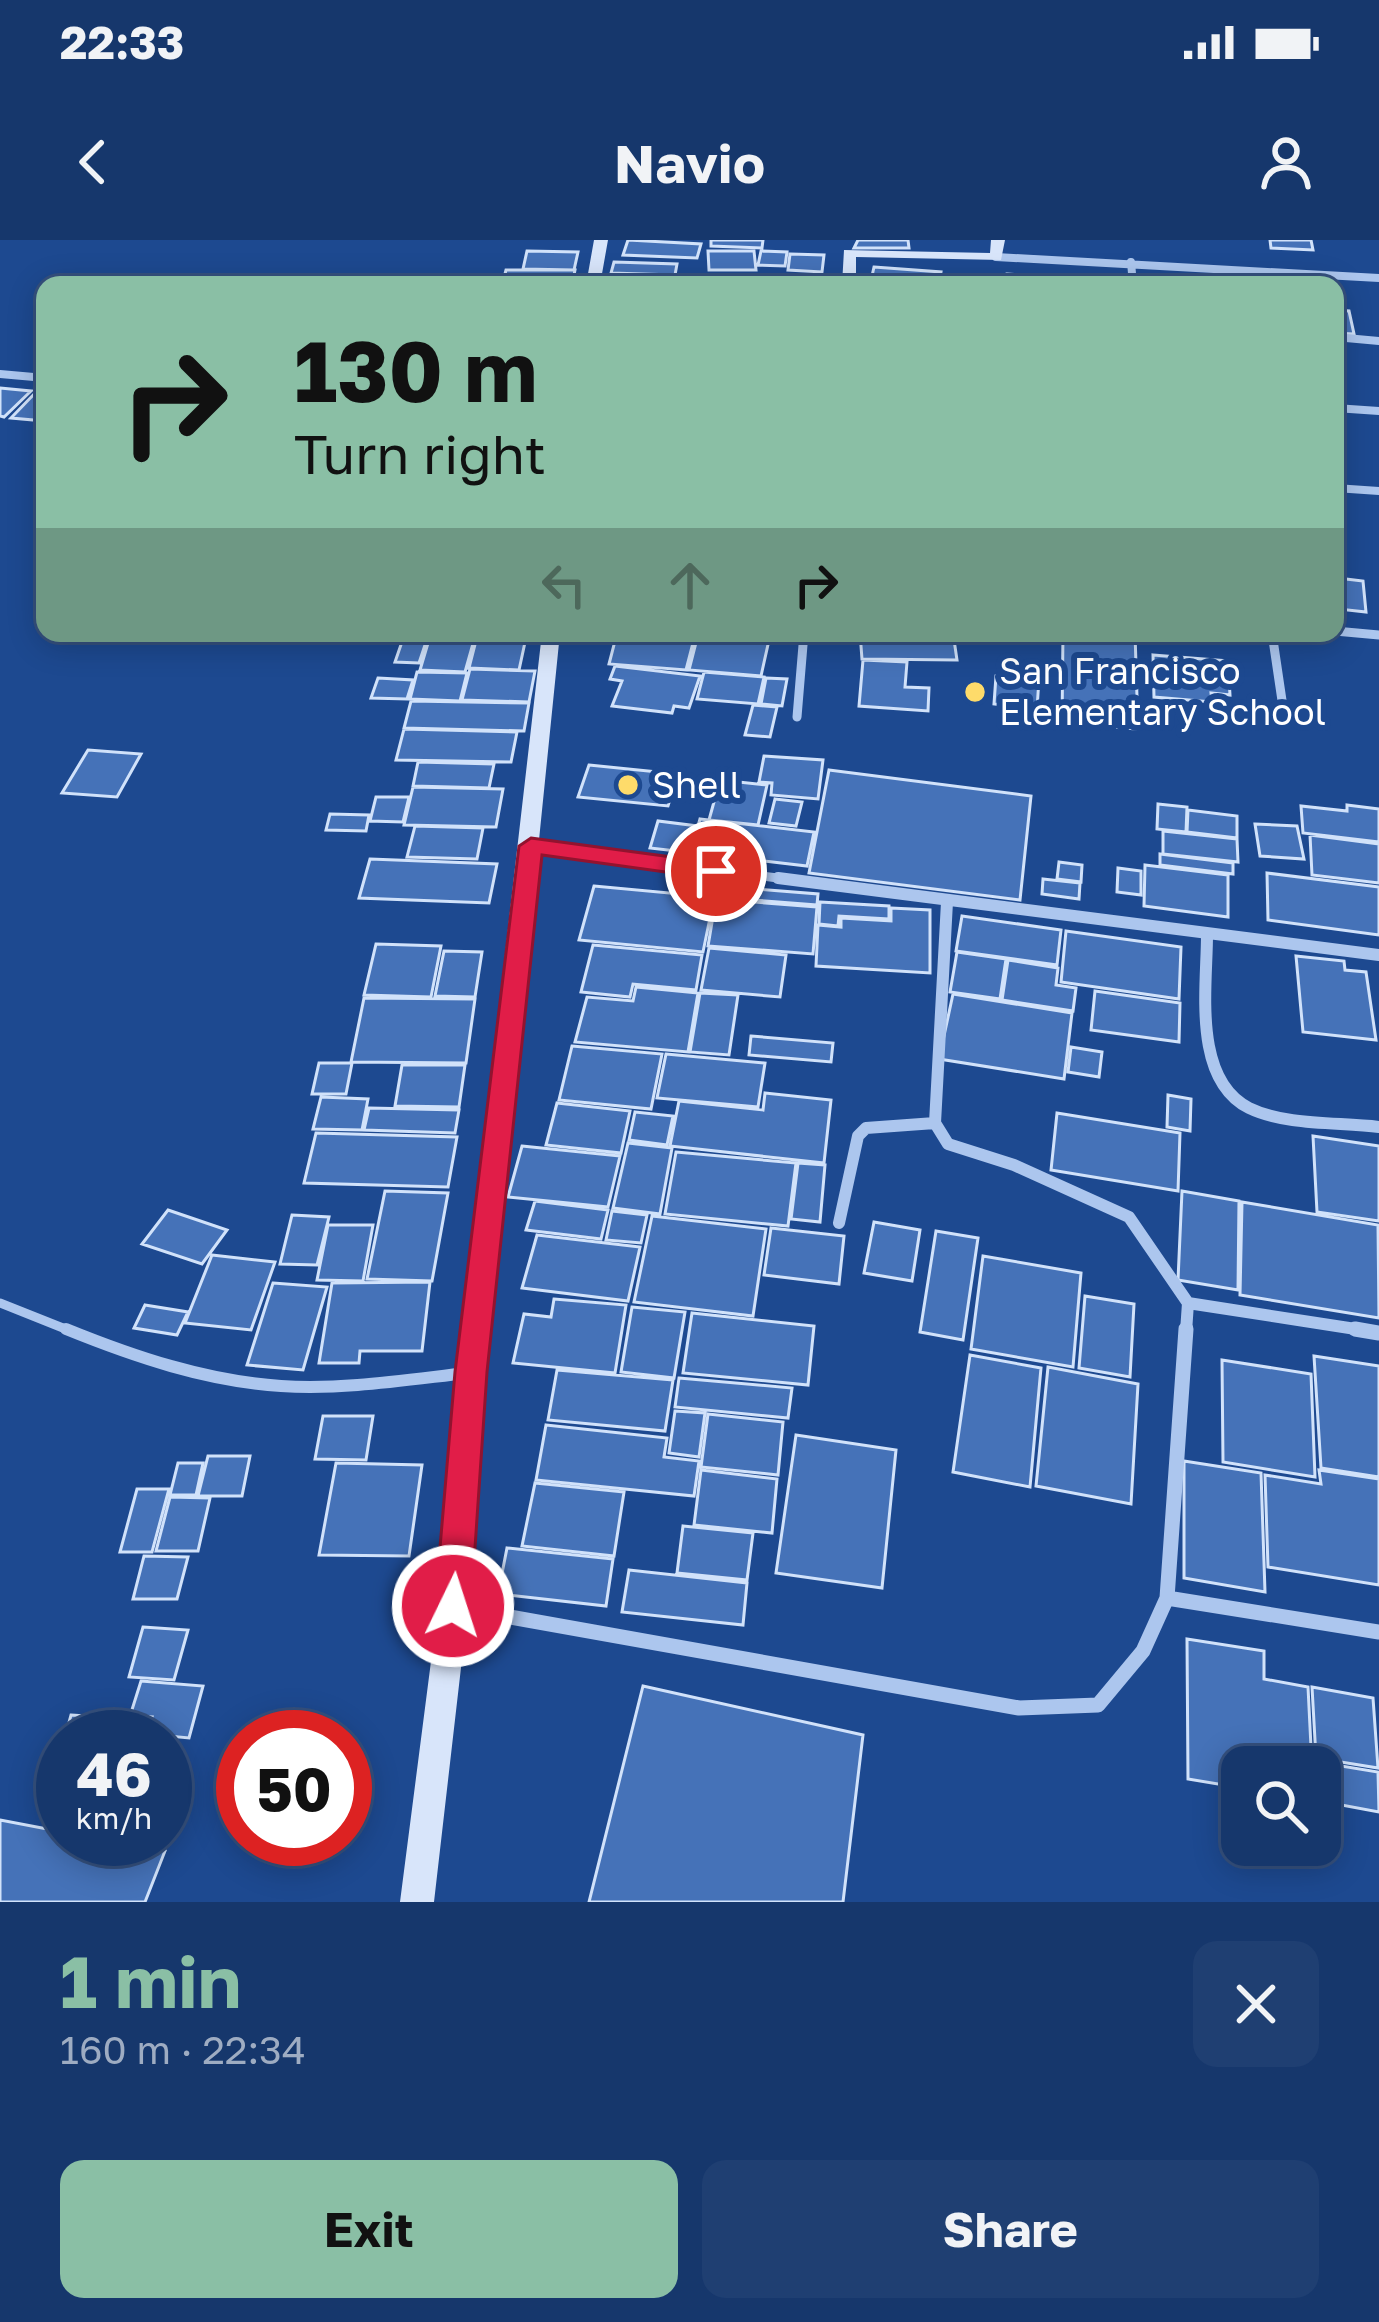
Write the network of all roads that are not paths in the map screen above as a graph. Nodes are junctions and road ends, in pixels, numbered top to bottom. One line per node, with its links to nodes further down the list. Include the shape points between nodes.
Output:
1 (601, 240): 6 (main road)
2 (998, 240): 4 (main road)
3 (848, 247): 4 (main road)
4 (996, 257): 5 (street)
5 (1131, 262): 7 (street); 8 (street)
6 (595, 276)
7 (1132, 276)
8 (1379, 278)
9 (1344, 338): 10 (street)
10 (1379, 340)
11 (0, 374): 12 (street)
12 (36, 377)
13 (1344, 409): 14 (street)
14 (1379, 411)
15 (1344, 488): 16 (street)
16 (1379, 490)
17 (1344, 632): 18 (street)
18 (1379, 635)
19 (550, 642): 24 (main road)
20 (803, 642): 23 (street)
21 (1273, 642): 22 (street)
22 (1284, 713)
23 (797, 717)
24 (531, 846): 25 (street); 34 (main road)
25 (947, 902): 26 (street); 28 (street)
26 (1207, 935): 27 (street); 29 (street, via 1211,1063 1222,1088 1249,1108)
27 (1379, 955)
28 (935, 1123): 30 (street, via 866,1128 858,1136); 32 (street, via 948,1144 1129,1217)
29 (1379, 1127)
30 (838, 1223)
31 (0, 1303): 34 (lane, via 233,1382 348,1385)
32 (1188, 1303): 33 (street); 35 (street)
33 (1379, 1333)
34 (471, 1372): 36 (main road)
35 (1167, 1598): 36 (street, via 1143,1651 1098,1705 1019,1708); 37 (street)
36 (453, 1606): 38 (main road)
37 (1379, 1632)
38 (417, 1902)

